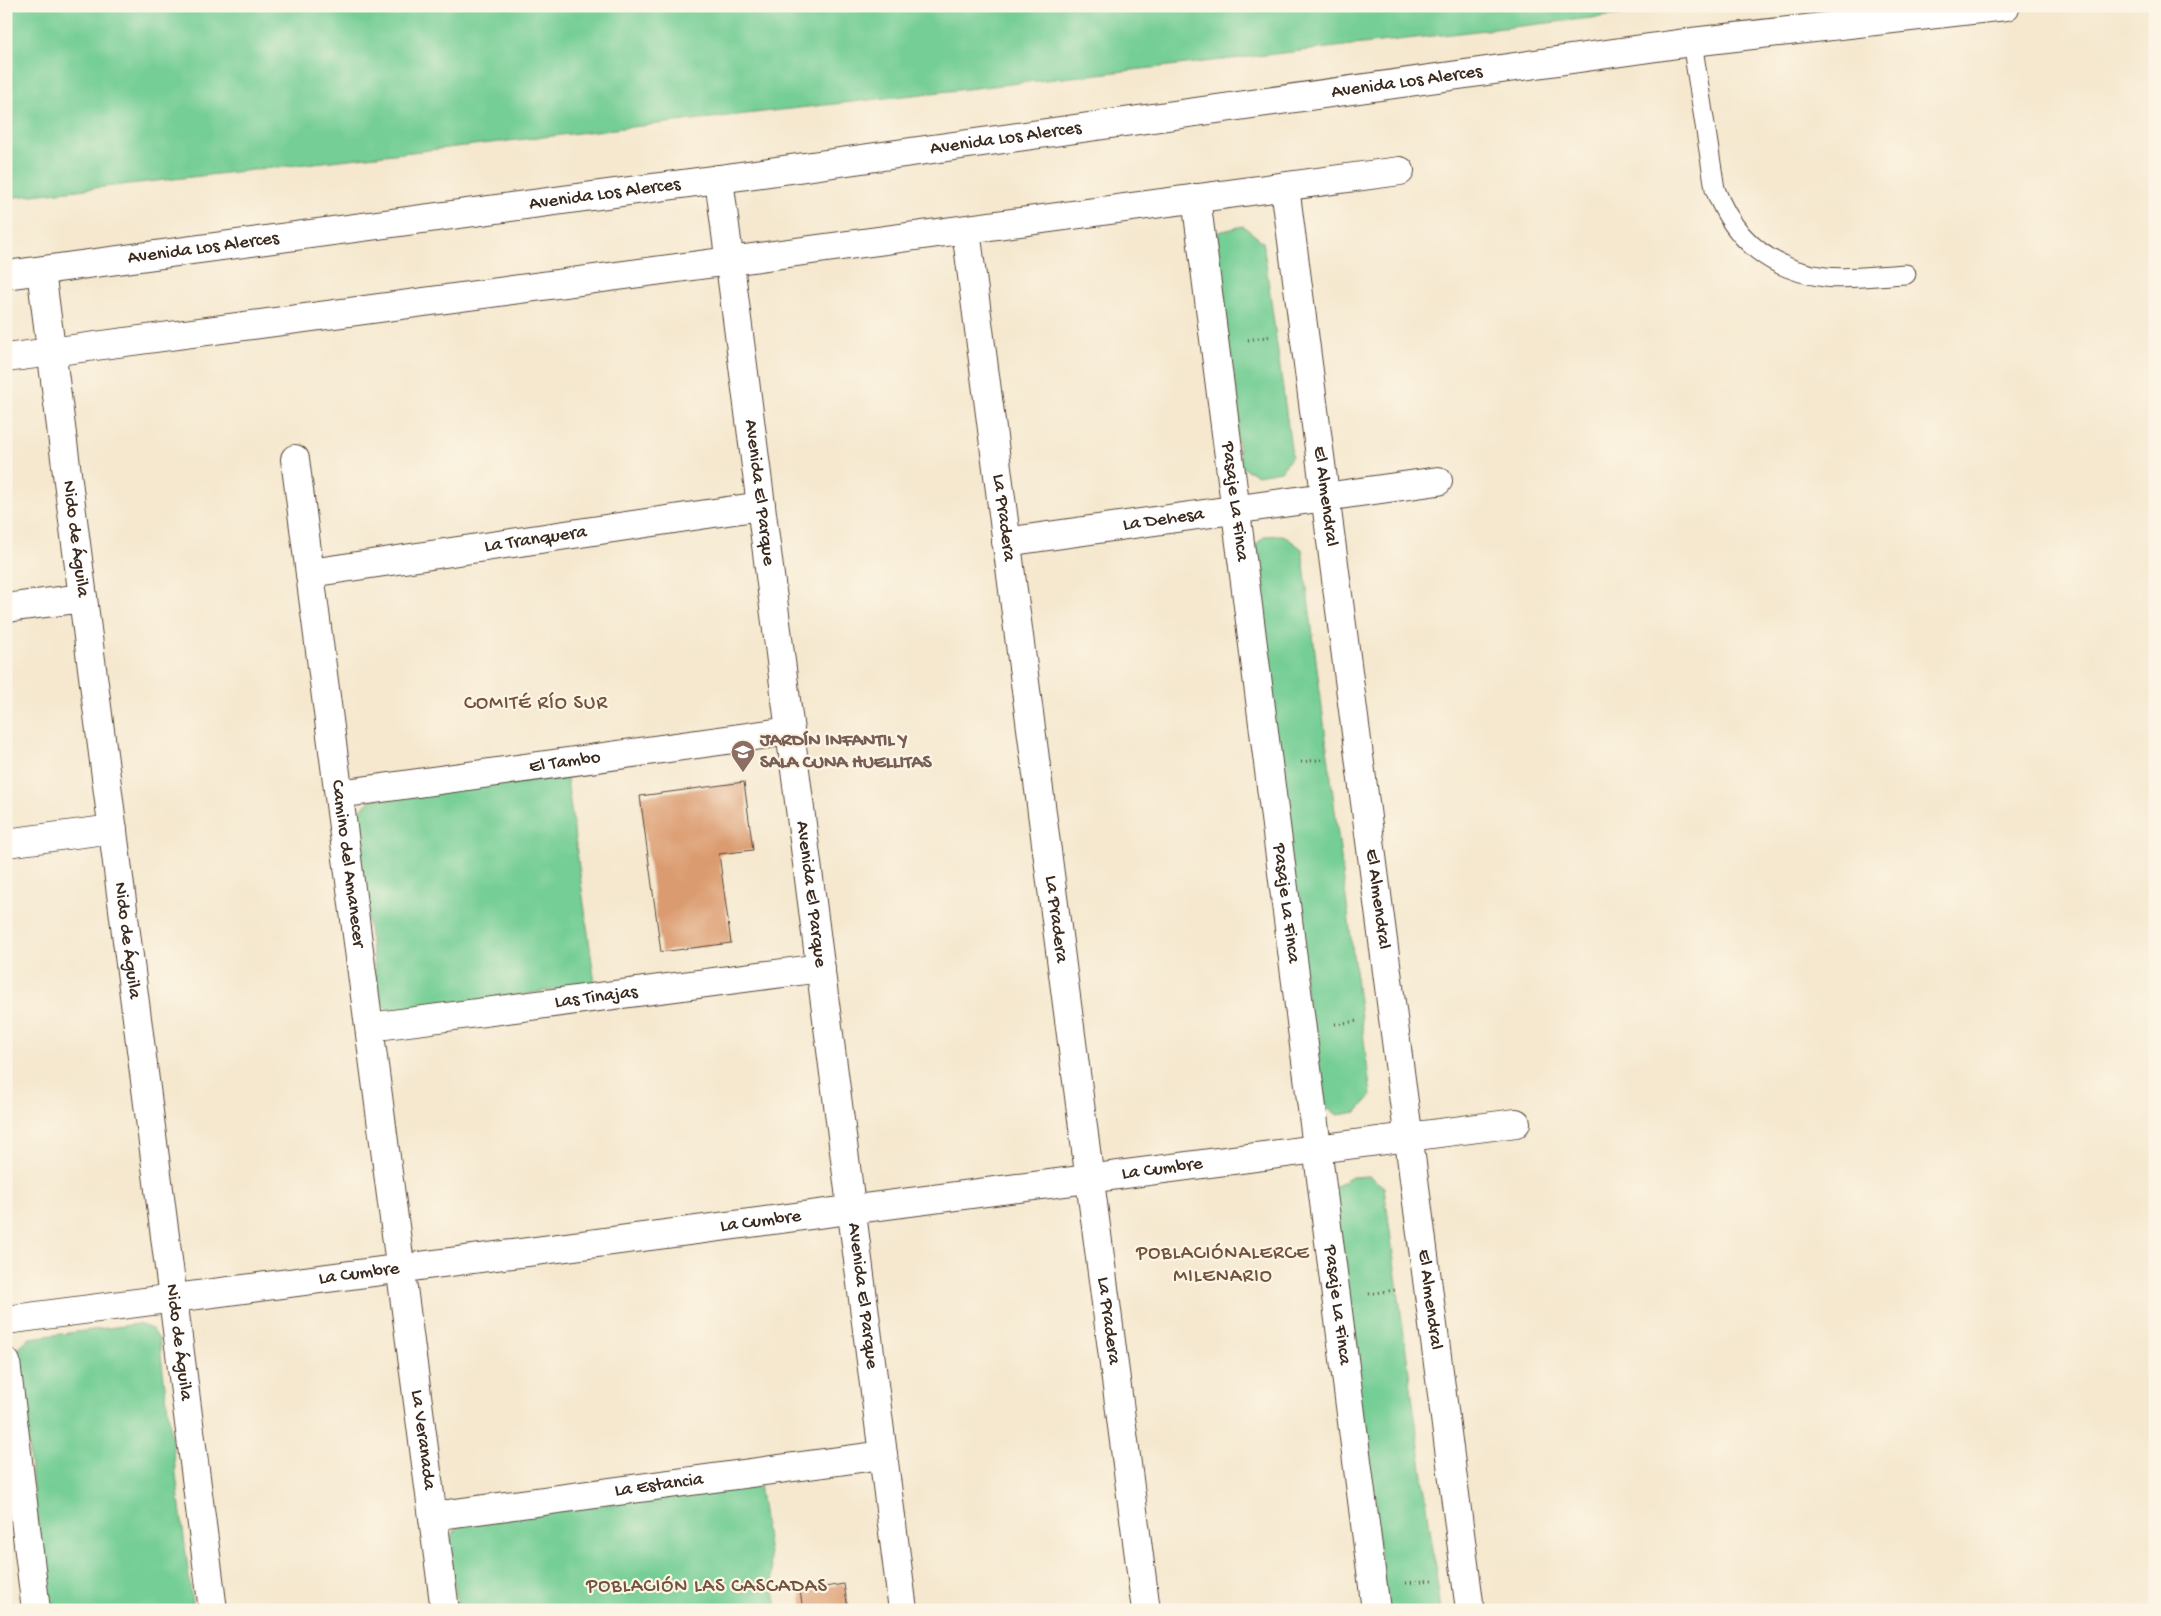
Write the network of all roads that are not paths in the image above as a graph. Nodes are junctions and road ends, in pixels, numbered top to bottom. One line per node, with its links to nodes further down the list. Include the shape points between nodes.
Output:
1 (2006, 6): 2 (street, Avenida Los Alerces)
2 (1692, 42): 4 (street, Avenida Los Alerces); 10 (lane, via 1715,189 1734,228 1766,256 1806,273 1827,277)
3 (1400, 171): 5 (street)
4 (719, 179): 8 (street, Avenida El Parque); 9 (street, Avenida Los Alerces)
5 (1285, 187): 6 (street); 16 (street, El Almendral)
6 (1196, 198): 7 (street); 18 (street, Pasaje La Finca)
7 (966, 230): 8 (street); 19 (street, La Pradera)
8 (730, 261): 12 (street); 17 (street, Avenida El Parque)
9 (41, 271): 11 (street, Avenida Los Alerces); 12 (street, Nido de Águila)
10 (1906, 274)
11 (6, 276)
12 (51, 352): 13 (street); 21 (street, Nido de Águila)
13 (6, 358)
14 (295, 459): 20 (street, Camino del Amanecer)
15 (1438, 482): 16 (street, La Dehesa)
16 (1326, 497): 18 (street, La Dehesa); 30 (street, El Almendral)
17 (761, 506): 20 (street, La Tranquera); 23 (street, Avenida El Parque)
18 (1236, 510): 19 (street, La Dehesa); 31 (street, Pasaje La Finca)
19 (1006, 542): 32 (street, La Pradera)
20 (310, 572): 24 (street, Camino del Amanecer)
21 (83, 598): 22 (street); 25 (street, Nido de Águila)
22 (6, 608)
23 (790, 731): 24 (street, El Tambo); 27 (street, Avenida El Parque)
24 (339, 794): 28 (street, Camino del Amanecer)
25 (113, 829): 26 (street); 35 (street, Nido de Águila)
26 (6, 842)
27 (821, 968): 28 (street, Las Tinajas); 33 (street, Avenida El Parque)
28 (370, 1027): 34 (street, Camino del Amanecer)
29 (1516, 1123): 30 (street, La Cumbre)
30 (1409, 1137): 31 (street, La Cumbre); 46 (street, El Almendral)
31 (1318, 1149): 32 (street, La Cumbre); 40 (street, Pasaje La Finca)
32 (1090, 1179): 33 (street, La Cumbre); 45 (street, La Pradera)
33 (851, 1209): 34 (street, La Cumbre); 38 (street, Avenida El Parque)
34 (401, 1268): 35 (street, La Cumbre); 39 (street, La Veranada)
35 (173, 1298): 36 (street, La Cumbre); 42 (street, Nido de Águila)
36 (6, 1320)
37 (6, 1362): 41 (street)
38 (883, 1455): 39 (street, La Estancia); 44 (street, Avenida El Parque)
39 (433, 1516): 43 (street, La Veranada)
40 (1375, 1599)
41 (36, 1610)
42 (213, 1610)
43 (445, 1610)
44 (903, 1610)
45 (1146, 1610)
46 (1470, 1610)

